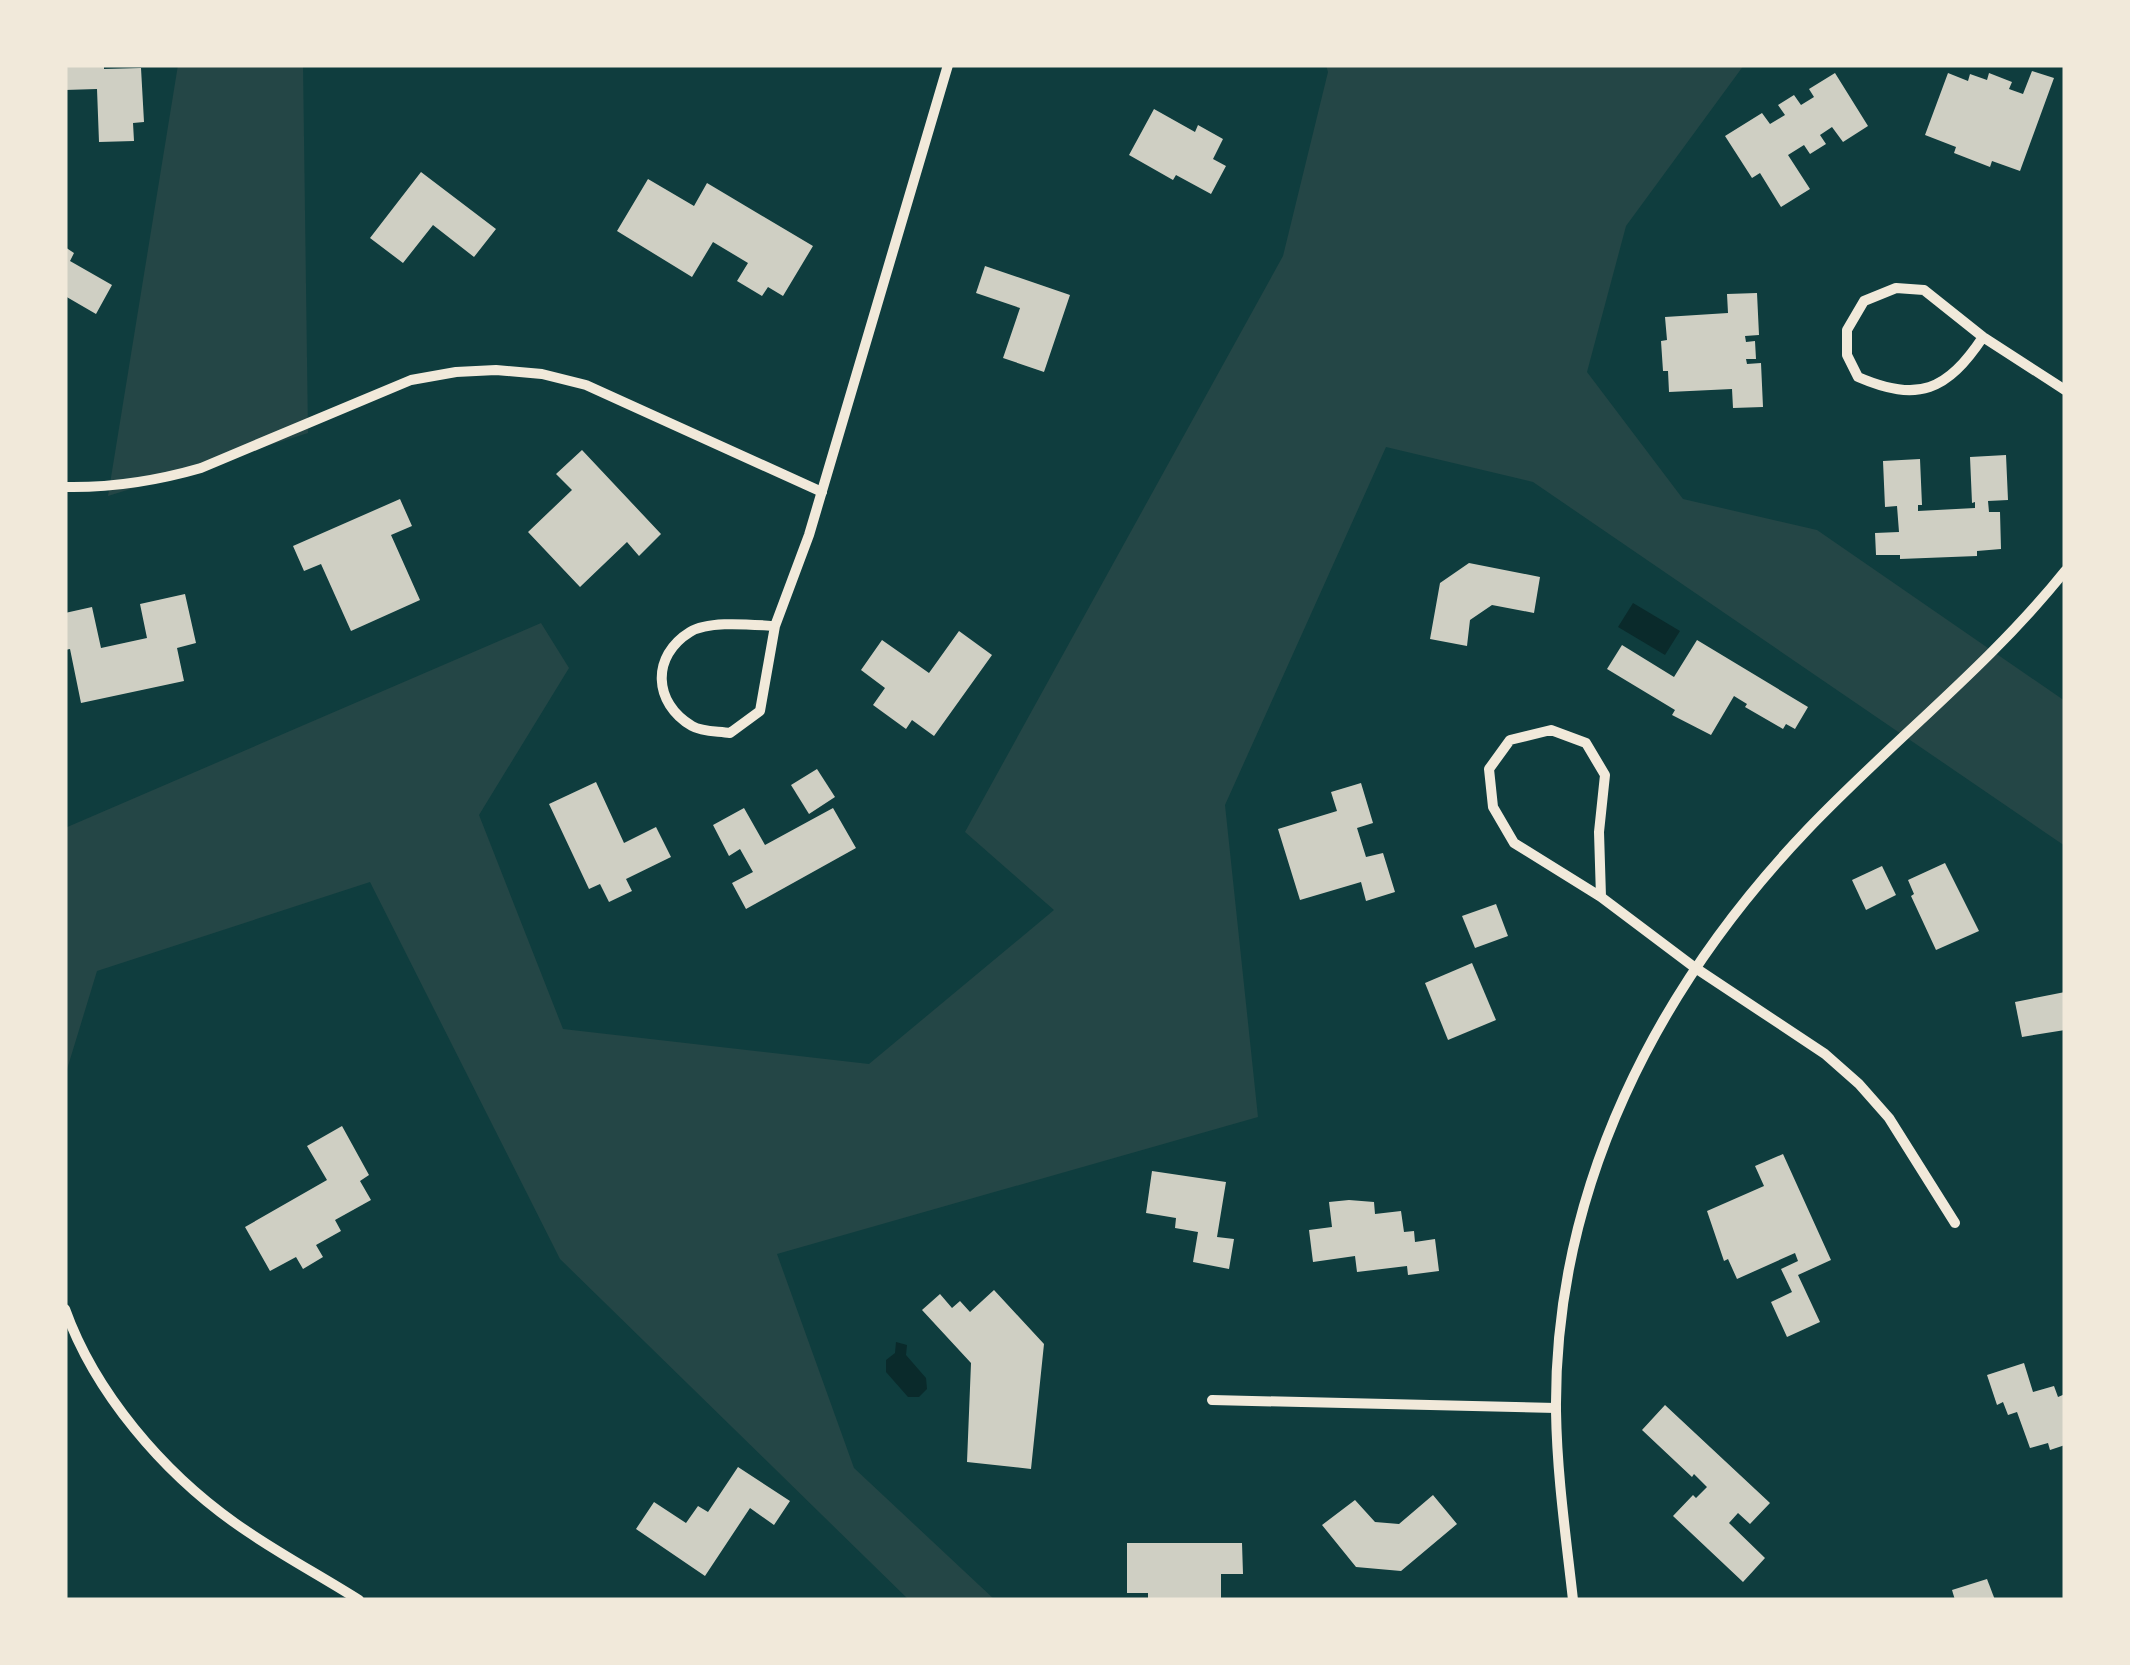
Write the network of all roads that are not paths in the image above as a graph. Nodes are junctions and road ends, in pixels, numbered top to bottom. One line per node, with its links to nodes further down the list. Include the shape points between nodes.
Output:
1 (948, 65): 5 (street)
2 (1982, 337): 2 (street, via 1924,290 1896,288 1864,301 1847,330 1848,355 1858,377 1888,390 1915,391 1934,387); 3 (street)
3 (2065, 390)
4 (65, 487): 5 (street, via 185,473 412,380 496,370 586,385)
5 (822, 492): 7 (street)
6 (2065, 571): 9 (street, via 1994,650 1810,827)
7 (775, 626): 7 (street, via 692,630 669,652 664,668 660,684 670,708 694,728 730,733 760,712)
8 (1601, 897): 8 (street, via 1605,775 1586,743 1550,730 1510,740 1490,769 1493,807 1514,843); 9 (street)
9 (1694, 967): 10 (street, via 1859,1084 1889,1118); 13 (street, via 1640,1058 1586,1198 1560,1331)
10 (1955, 1222)
11 (65, 1309): 14 (street, via 101,1380 186,1483 235,1523)
12 (1212, 1400): 13 (street)
13 (1556, 1408): 15 (street)
14 (359, 1600)
15 (1573, 1600)

